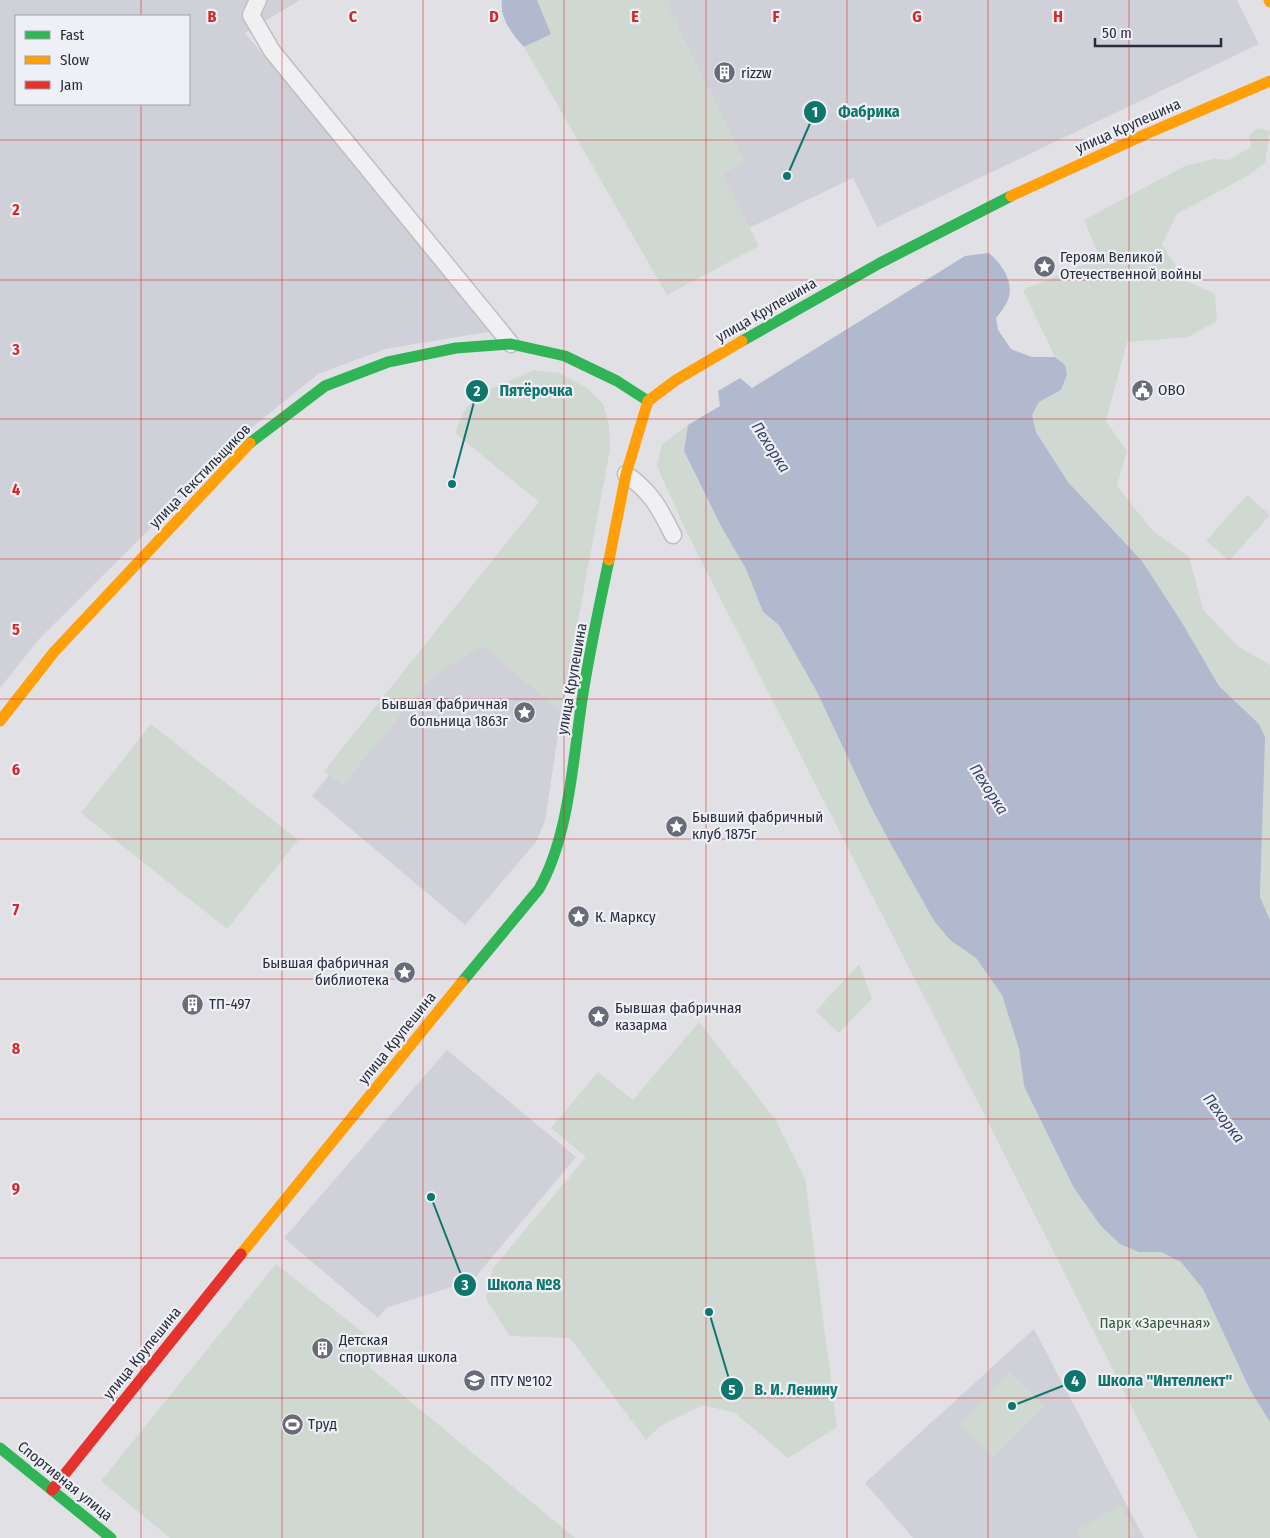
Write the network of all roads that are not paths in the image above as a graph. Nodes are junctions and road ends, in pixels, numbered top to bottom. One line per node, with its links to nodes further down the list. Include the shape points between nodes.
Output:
1 (258, 0): 3 (street, via 251,15 272,51)
2 (1270, 82): 4 (main road, улица Крупешина, via 995,203 745,339 676,380)
3 (512, 344): 4 (main road, улица Текстильщиков, via 565,356 617,381); 7 (main road, улица Текстильщиков, via 456,348 388,362 325,386 254,438 54,652)
4 (648, 401): 5 (main road, улица Крупешина)
5 (626, 474): 6 (street, via 650,495); 9 (main road, улица Крупешина, via 586,674 567,805 560,839 547,875 539,889)
6 (673, 535)
7 (0, 721)
8 (0, 1448): 9 (main road, Спортивная улица)
9 (52, 1490): 10 (main road, Спортивная улица)
10 (112, 1538)

